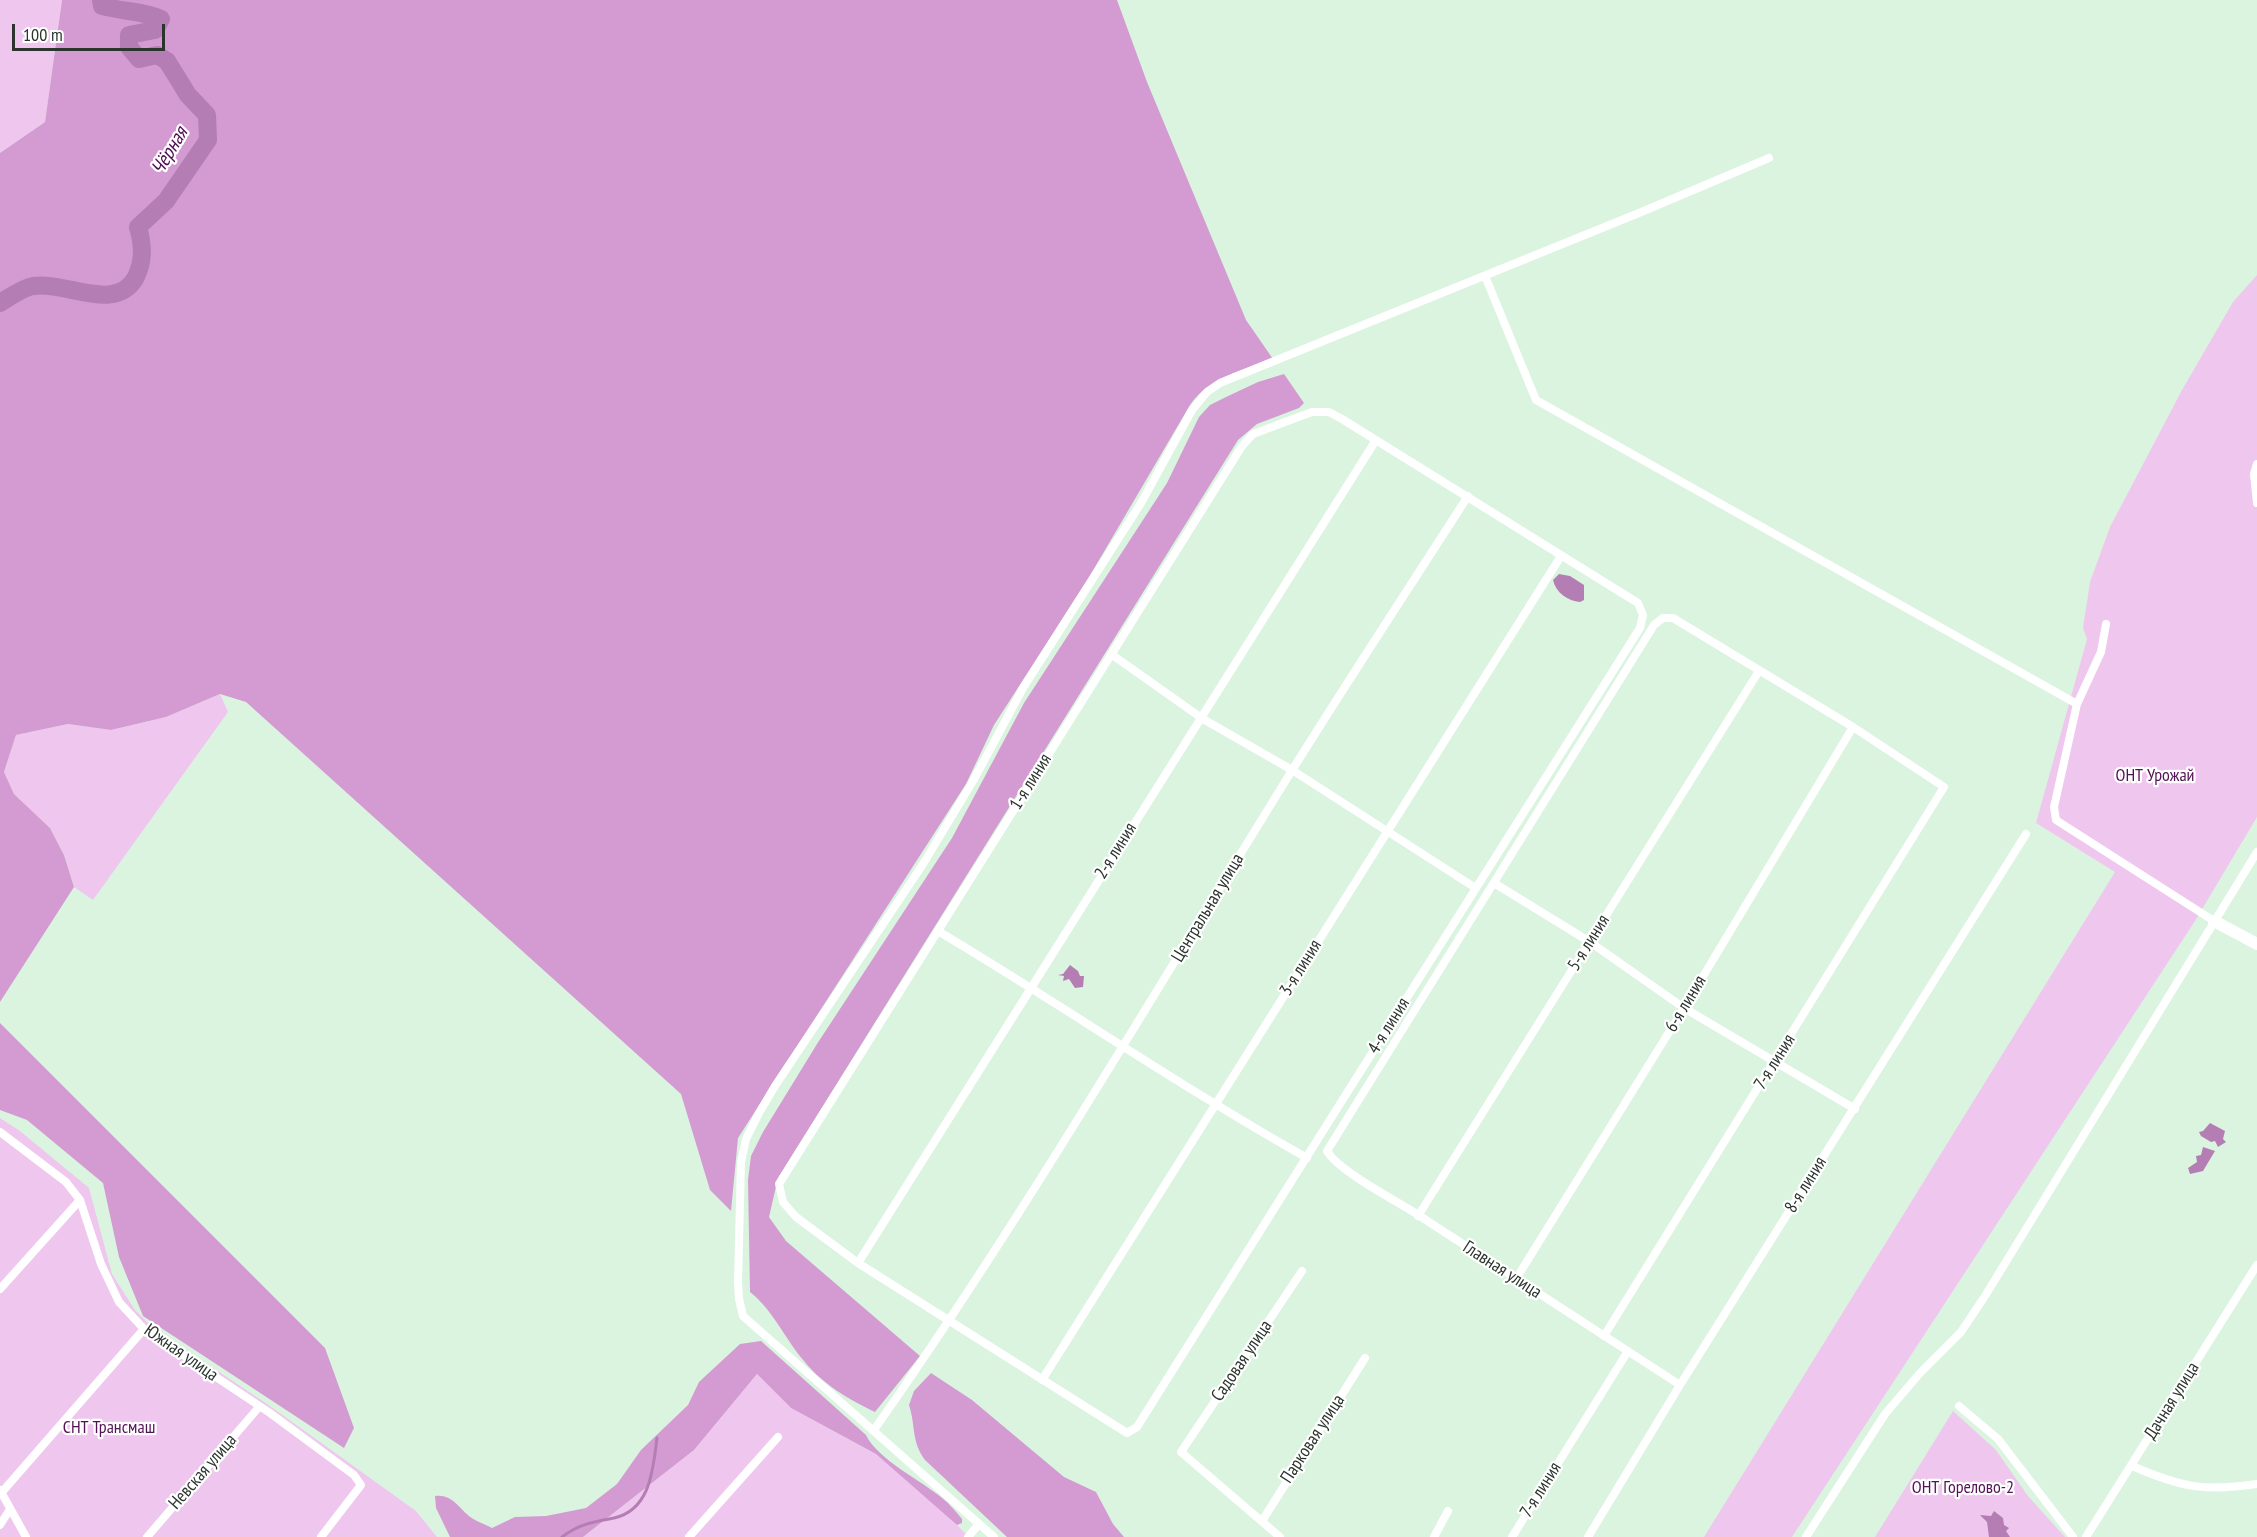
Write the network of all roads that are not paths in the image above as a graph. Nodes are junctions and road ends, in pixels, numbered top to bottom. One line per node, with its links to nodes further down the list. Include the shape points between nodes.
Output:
1 (1769, 158): 2 (street)
2 (1485, 276): 11 (street, via 1536,400); 48 (street, via 1220,383 1207,392 1192,410 1141,503 1023,688 923,864 759,1113 746,1139 739,1184 739,1299 743,1316)
3 (1376, 440): 5 (street); 9 (street, 1-я линия, via 1329,412 1312,412 1253,434); 12 (street, 2-я линия)
4 (2257, 464): 6 (street)
5 (1468, 496): 7 (street); 14 (street, Центральная улица)
6 (2257, 503)
7 (1561, 556): 15 (street, 3-я линия); 19 (street, 4-я линия, via 1638,603 1643,615 1640,628)
8 (2106, 624): 11 (street, via 2101,652)
9 (1111, 654): 12 (street); 21 (street, 1-я линия)
10 (1759, 670): 13 (street); 18 (street, via 1673,618 1663,618 1654,625); 22 (street, 5-я линия)
11 (2077, 704): 20 (street, via 2054,807 2056,820)
12 (1203, 719): 14 (street); 24 (street, 2-я линия)
13 (1853, 727): 25 (street, 6-я линия); 27 (street, 7-я линия, via 1944,787)
14 (1292, 770): 15 (street); 26 (street, Центральная улица)
15 (1388, 831): 19 (street); 28 (street, 3-я линия)
16 (2026, 834): 29 (street, 8-я линия)
17 (2257, 852): 20 (street)
18 (1494, 882): 22 (street); 33 (street, Главная улица, via 1327,1151 1332,1160)
19 (1474, 887): 31 (street, 4-я линия)
20 (2214, 921): 23 (street); 68 (street, via 1967,1323 1885,1414)
21 (938, 931): 24 (street); 34 (street, 1-я линия, via 779,1184 783,1202 796,1217)
22 (1590, 942): 25 (street); 33 (street, 5-я линия)
23 (2257, 944)
24 (1031, 986): 26 (street); 34 (street, 2-я линия)
25 (1684, 1008): 27 (street); 37 (street, 6-я линия)
26 (1123, 1048): 28 (street); 39 (street, Центральная улица)
27 (1774, 1063): 29 (street); 41 (street, 7-я линия)
28 (1214, 1106): 31 (street); 44 (street, 3-я линия)
29 (1855, 1109): 45 (street, 8-я линия)
30 (0, 1132): 32 (street, Южная улица, via 66,1182)
31 (1307, 1158): 44 (street, 4-я линия, via 1137,1427 1127,1433)
32 (80, 1200): 38 (street); 40 (street, Южная улица, via 101,1264 119,1302)
33 (1418, 1216): 37 (street, Главная улица)
34 (858, 1263): 39 (street)
35 (2257, 1265): 50 (street, Дачная улица)
36 (1302, 1271): 55 (street, Садовая улица, via 1181,1452)
37 (1516, 1279): 41 (street, Главная улица)
38 (0, 1289)
39 (949, 1320): 44 (street); 48 (street, Центральная улица)
40 (144, 1329): 47 (street, Южная улица); 52 (street)
41 (1604, 1336): 42 (street, Главная улица)
42 (1628, 1351): 45 (street, Главная улица); 66 (street, 7-я линия)
43 (1365, 1358): 55 (street, Парковая улица)
44 (1042, 1380)
45 (1680, 1385): 67 (street, 8-я линия)
46 (1959, 1406): 69 (street, via 1998,1439)
47 (260, 1407): 59 (street, Невская улица); 60 (street, Южная улица, via 354,1475 361,1485)
48 (874, 1430): 56 (street)
49 (778, 1437): 61 (street)
50 (2132, 1466): 51 (street, via 2183,1486 2231,1488); 70 (street, Дачная улица)
51 (2257, 1484)
52 (1, 1491): 53 (street)
53 (10, 1509): 57 (street); 58 (street)
54 (1448, 1511): 65 (street)
55 (1262, 1521): 64 (street)
56 (979, 1524): 62 (street); 63 (street)
57 (0, 1525)
58 (26, 1537)
59 (147, 1537)
60 (321, 1537)
61 (688, 1537)
62 (968, 1537)
63 (994, 1537)
64 (1280, 1537)
65 (1434, 1537)
66 (1512, 1537)
67 (1588, 1537)
68 (1806, 1537)
69 (2073, 1537)
70 (2086, 1537)

